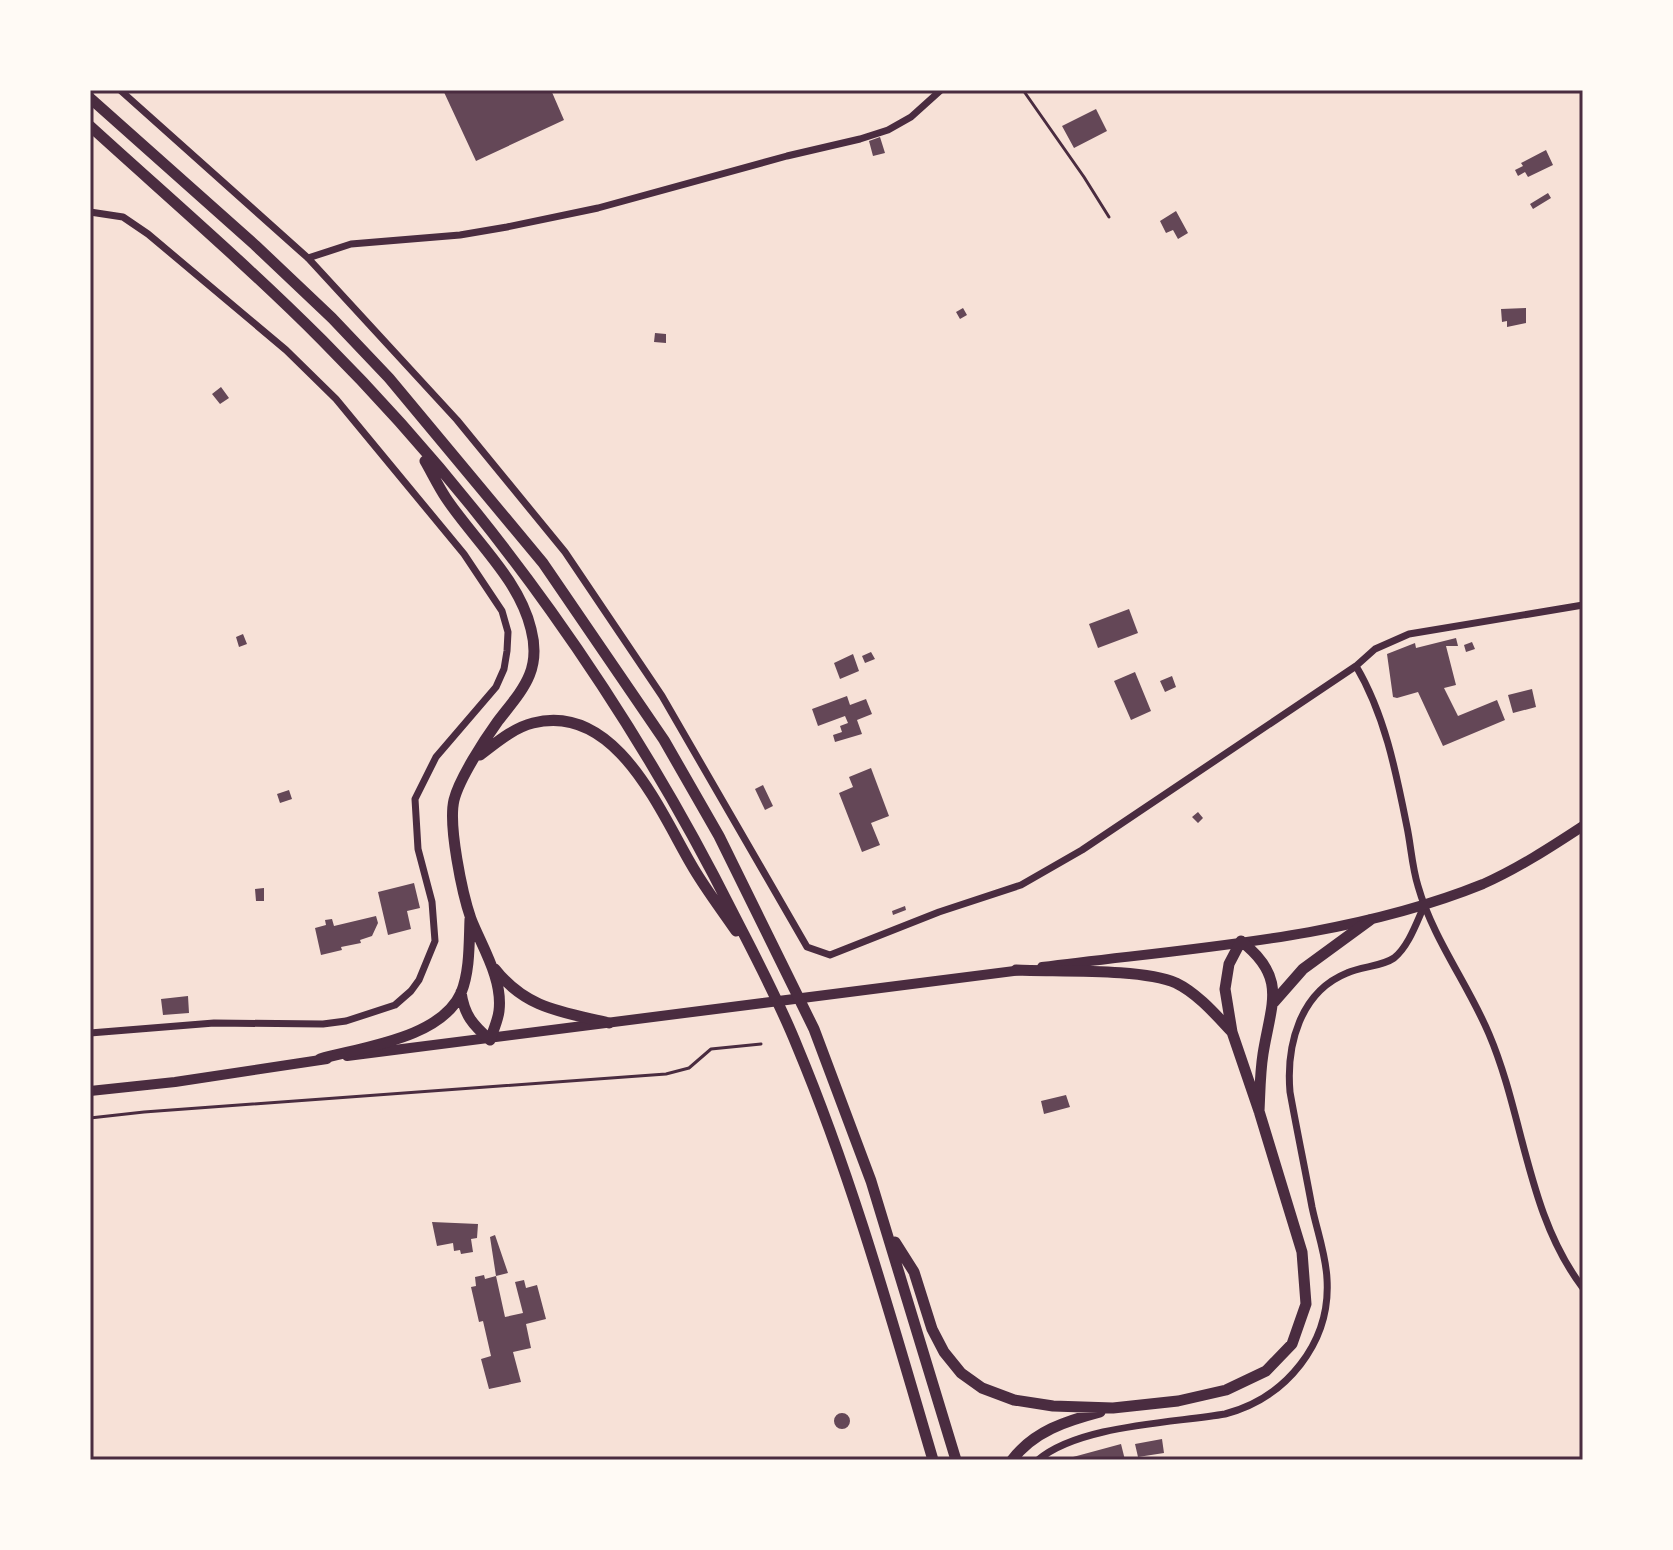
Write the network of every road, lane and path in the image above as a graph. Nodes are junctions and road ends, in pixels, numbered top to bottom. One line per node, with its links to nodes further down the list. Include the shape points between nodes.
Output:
1 (120, 90): 8 (street)
2 (941, 90): 8 (street, via 911,117 860,139 598,208 460,235 351,244)
3 (1023, 90): 7 (path)
4 (90, 98): 32 (highway, via 255,245 389,378 525,541 593,633 664,740 778,953 820,1042)
5 (90, 126): 9 (highway, via 324,342)
6 (90, 212): 25 (street, via 123,217 148,234 336,399 464,554 502,611 508,632 496,687 436,757 415,799 418,849 432,902 435,941 411,991 395,1005 346,1021 214,1023)
7 (1109, 217)
8 (308, 258): 11 (street, via 457,420 565,552 662,696 807,947 830,955 1021,885 1082,850)
9 (413, 439): 12 (highway, via 445,496 519,597 531,629 535,657 528,682); 19 (highway, via 506,550 626,721 692,830)
10 (1583, 605): 11 (street, via 1409,634 1375,649)
11 (1356, 666): 14 (street, via 1368,685 1393,758)
12 (476, 757): 15 (highway, via 458,786 451,816); 19 (highway, via 516,730 553,721 576,725 610,745 642,778 693,868)
13 (1583, 826): 14 (main road, via 1485,883)
14 (1425, 904): 16 (main road); 33 (street, via 1488,1032 1540,1202 1563,1258); 38 (street, via 1400,952 1327,984 1305,1008 1294,1038 1290,1092 1327,1281 1322,1325 1309,1354 1280,1386 1246,1407 1086,1437)
15 (470, 916): 18 (highway); 21 (highway)
16 (1370, 920): 17 (main road); 22 (highway, via 1303,969)
17 (1241, 941): 20 (main road); 22 (highway, via 1268,969); 24 (highway, via 1229,964 1225,989)
18 (490, 962): 23 (highway, via 523,998); 26 (highway, via 499,1010)
19 (760, 966): 35 (highway, via 832,1136)
20 (1016, 970): 23 (main road); 24 (highway, via 1141,975 1176,984)
21 (461, 992): 26 (highway, via 472,1024); 28 (highway, via 438,1021 418,1031)
22 (1274, 1002): 30 (highway)
23 (609, 1023): 26 (main road)
24 (1232, 1032): 30 (highway)
25 (90, 1033)
26 (490, 1040): 28 (main road)
27 (761, 1044): 31 (lane, via 711,1049 689,1068 666,1074)
28 (320, 1059): 29 (main road)
29 (90, 1091)
30 (1259, 1111): 34 (highway, via 1302,1252 1306,1304 1292,1344 1266,1371 1226,1390)
31 (90, 1118)
32 (887, 1230): 34 (highway, via 914,1272 932,1329 961,1373 1014,1400); 36 (highway)
33 (1583, 1288)
34 (1113, 1408): 37 (highway, via 1061,1422 1021,1447)
35 (933, 1460)
36 (956, 1460)
37 (1012, 1460)
38 (1038, 1460)

